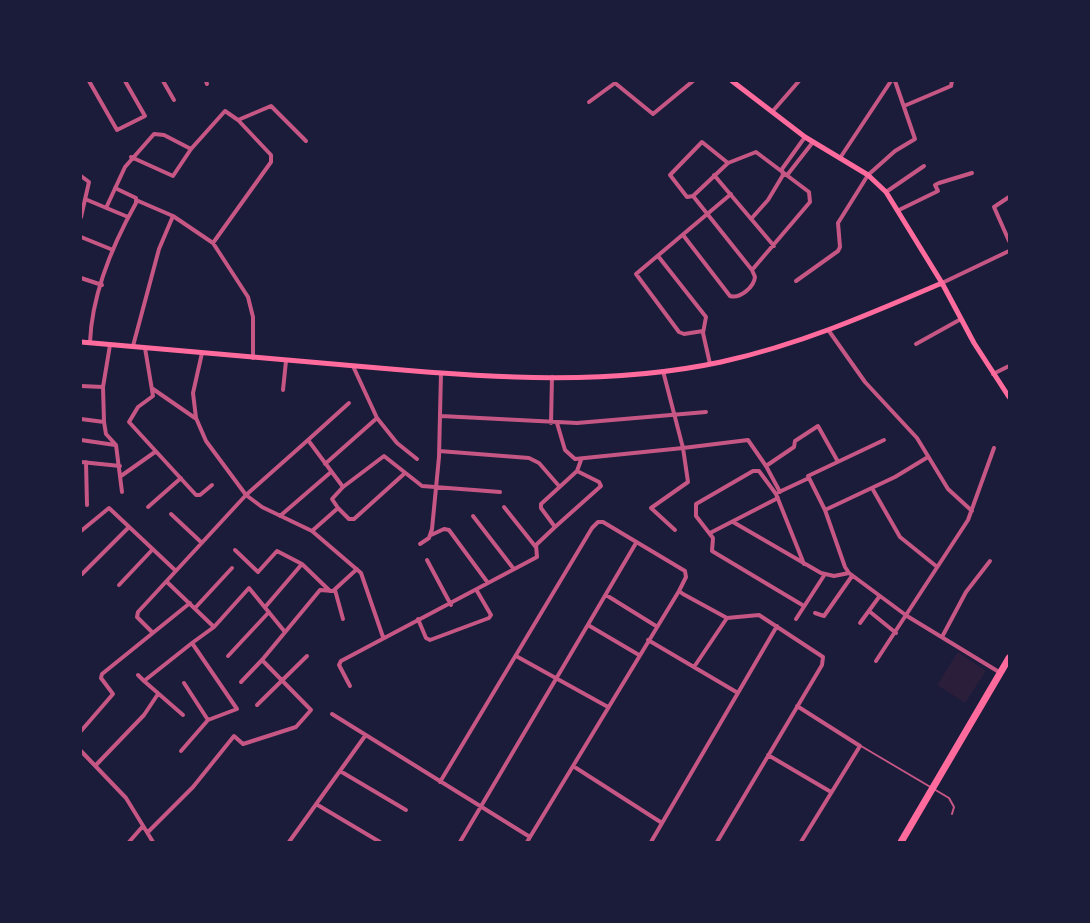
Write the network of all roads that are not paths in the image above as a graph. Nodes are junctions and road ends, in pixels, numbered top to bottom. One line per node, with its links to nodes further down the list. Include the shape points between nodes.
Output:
1 (89, 81): 2 (street, via 117,130 145,116)
2 (125, 81)
3 (163, 81): 9 (street)
4 (693, 81): 10 (street, via 652,114 615,83)
5 (732, 81): 12 (main road)
6 (799, 81): 12 (street)
7 (893, 81): 11 (street); 19 (street)
8 (952, 81): 11 (street, via 951,86)
9 (174, 100)
10 (590, 102)
11 (904, 106): 25 (street, via 915,138)
12 (772, 112): 14 (main road)
13 (238, 120): 15 (street, via 271,106); 17 (street, via 225,111); 44 (street, via 273,159)
14 (805, 137): 16 (main road); 22 (street)
15 (306, 141)
16 (813, 142): 19 (main road); 22 (street)
17 (191, 149): 18 (street, via 154,134); 18 (street, via 173,176)
18 (131, 157): 27 (street)
19 (840, 158): 25 (main road)
20 (728, 163): 22 (street, via 759,152); 24 (street); 30 (street, via 704,142 698,144 670,175 687,197)
21 (924, 166): 28 (street)
22 (784, 173): 40 (street); 45 (street, via 809,192 810,202)
23 (972, 173): 35 (street, via 935,185 938,191)
24 (714, 174): 29 (street); 30 (street)
25 (868, 175): 28 (main road); 51 (street, via 838,223 838,251)
26 (81, 176): 32 (street, via 89,182)
27 (115, 188): 33 (street); 34 (street)
28 (886, 192): 35 (main road)
29 (731, 194): 36 (street); 40 (street)
30 (693, 196): 36 (street)
31 (1009, 197): 43 (street, via 994,207)
32 (85, 199): 34 (street); 39 (street)
33 (136, 200): 37 (street); 38 (street)
34 (106, 208): 38 (street)
35 (899, 210): 52 (main road)
36 (707, 215): 41 (street); 49 (street)
37 (173, 216): 44 (street); 61 (street, via 159,249)
38 (128, 217): 46 (street)
39 (81, 218)
40 (751, 219): 45 (street)
41 (683, 236): 48 (street); 49 (street, via 732,297 739,296 755,281)
42 (81, 237): 46 (street)
43 (1009, 241)
44 (213, 243): 64 (street, via 248,297 253,317)
45 (774, 246): 49 (street)
46 (113, 250): 53 (street)
47 (1009, 251): 52 (street)
48 (658, 256): 55 (street, via 706,317); 55 (street, via 636,276 679,332)
49 (752, 270)
50 (81, 278): 53 (street)
51 (796, 281)
52 (942, 283): 54 (main road); 56 (main road)
53 (102, 285): 58 (street, via 91,318)
54 (961, 319): 59 (street); 71 (main road)
55 (703, 331): 66 (street)
56 (829, 331): 66 (main road); 96 (street, via 865,382 917,438)
57 (81, 342): 58 (main road)
58 (90, 343): 60 (main road)
59 (916, 344)
60 (110, 345): 61 (main road); 74 (street)
61 (133, 347): 62 (main road)
62 (145, 348): 63 (main road); 75 (street)
63 (202, 353): 64 (main road); 82 (street, via 193,393)
64 (253, 358): 65 (main road)
65 (286, 361): 67 (main road); 76 (street)
66 (710, 364): 69 (main road)
67 (353, 366): 70 (main road); 83 (street)
68 (1009, 366): 71 (street)
69 (663, 371): 72 (main road); 80 (street)
70 (441, 373): 72 (main road); 81 (street)
71 (993, 374): 77 (main road)
72 (552, 377): 86 (street)
73 (81, 386): 74 (street)
74 (104, 387): 85 (street)
75 (153, 389): 82 (street); 95 (street, via 152,399 138,407 129,420)
76 (282, 390)
77 (1009, 397)
78 (349, 403): 89 (street)
79 (706, 412): 80 (street)
80 (674, 413): 87 (street); 92 (street)
81 (441, 416): 86 (street); 94 (street)
82 (196, 418): 117 (street, via 207,441)
83 (377, 418): 97 (street); 101 (street)
84 (81, 419): 85 (street)
85 (104, 422): 91 (street, via 106,434)
86 (551, 423): 87 (street)
87 (556, 423): 98 (street, via 565,450 573,459)
88 (81, 440): 91 (street)
89 (308, 440): 101 (street); 117 (street)
90 (884, 440): 99 (street)
91 (116, 445): 102 (street)
92 (683, 448): 98 (street); 103 (street, via 748,440); 131 (street, via 688,482 651,508)
93 (994, 448): 124 (street)
94 (438, 451): 111 (street, via 529,459); 113 (street)
95 (154, 452): 107 (street); 109 (street)
96 (928, 457): 114 (street); 124 (street, via 948,489)
97 (417, 459)
98 (581, 460): 104 (street)
99 (837, 460): 103 (street, via 818,426); 108 (street)
100 (83, 462): 102 (street); 119 (street)
101 (325, 464): 105 (street)
102 (120, 466): 107 (street)
103 (766, 466): 118 (street)
104 (578, 471): 111 (street); 130 (street, via 601,486)
105 (331, 472): 112 (street); 126 (street)
106 (405, 474): 112 (street, via 382,457); 113 (street, via 416,484); 122 (street, via 354,519)
107 (122, 476): 115 (street)
108 (809, 476): 118 (street); 123 (street)
109 (181, 478): 110 (street, via 198,496); 120 (street)
110 (212, 485)
111 (559, 486): 130 (street, via 540,506)
112 (343, 487): 122 (street, via 332,499)
113 (437, 487): 116 (street); 135 (street)
114 (872, 488): 123 (street); 146 (street, via 900,537)
115 (122, 492)
116 (500, 492)
117 (246, 495): 126 (street); 136 (street)
118 (778, 495): 128 (street); 134 (street, via 757,470 701,499 696,504 696,516); 145 (street)
119 (87, 505)
120 (148, 507)
121 (504, 507): 139 (street)
122 (338, 508): 133 (street)
123 (825, 510): 153 (street)
124 (972, 511): 146 (street)
125 (171, 514): 136 (street)
126 (280, 516): 133 (street)
127 (473, 516): 148 (street)
128 (733, 522): 134 (street); 145 (street)
129 (129, 527): 132 (street, via 106,507); 140 (street); 151 (street)
130 (555, 527): 139 (street)
131 (675, 530)
132 (81, 531)
133 (312, 531): 149 (street)
134 (710, 533): 165 (street, via 712,551)
135 (430, 535): 138 (street); 155 (street, via 449,530)
136 (202, 543): 150 (street)
137 (636, 543): 159 (street, via 686,573); 160 (street); 190 (street, via 603,522 595,524)
138 (420, 544)
139 (535, 546): 148 (street, via 537,557)
140 (153, 549): 150 (street); 156 (street)
141 (235, 550): 144 (street, via 258,572 277,551)
142 (427, 560): 163 (street)
143 (990, 561): 184 (street, via 966,592)
144 (302, 564): 157 (street); 164 (street)
145 (804, 564): 152 (street)
146 (936, 566): 170 (street)
147 (232, 568): 166 (street)
148 (513, 568): 155 (street)
149 (357, 569): 157 (street); 183 (street, via 366,582)
150 (176, 571): 154 (street)
151 (82, 574)
152 (825, 574): 153 (street); 165 (street)
153 (850, 575): 161 (street); 169 (street, via 824,616)
154 (167, 582): 162 (street); 180 (street, via 137,615)
155 (488, 583): 158 (street)
156 (119, 585)
157 (333, 590): 172 (street); 181 (street, via 320,590)
158 (477, 591): 163 (street); 173 (street, via 491,615 489,618 430,640)
159 (679, 591): 171 (street); 177 (street)
160 (606, 595): 176 (street); 177 (street)
161 (879, 597): 167 (street); 170 (street)
162 (190, 603): 166 (street); 180 (street)
163 (451, 605): 173 (street)
164 (266, 606): 168 (street); 179 (street, via 249,588)
165 (804, 606): 174 (street)
166 (195, 608): 179 (street)
167 (869, 611): 175 (street); 182 (street)
168 (269, 612): 181 (street); 188 (street)
169 (815, 613)
170 (907, 616): 182 (street); 184 (street)
171 (727, 618): 178 (street, via 756,615); 194 (street)
172 (343, 619)
173 (418, 619): 183 (street)
174 (796, 619)
175 (860, 623)
176 (587, 625): 187 (street); 197 (street)
177 (656, 626): 185 (street)
178 (777, 626): 203 (street); 206 (street, via 823,657)
179 (214, 627): 186 (street)
180 (152, 632): 211 (street, via 102,674 112,696)
181 (285, 632): 192 (street)
182 (896, 633): 193 (street)
183 (383, 637): 202 (street, via 339,663)
184 (942, 637): 195 (street)
185 (648, 640): 187 (street); 194 (street)
186 (192, 643): 199 (street); 210 (street, via 237,709)
187 (639, 655): 207 (street)
188 (228, 656)
189 (307, 656): 198 (street)
190 (516, 656): 197 (street); 220 (street)
191 (1009, 658): 195 (highway)
192 (262, 660): 198 (street); 200 (street)
193 (876, 661)
194 (694, 667): 203 (street)
195 (1001, 673): 221 (highway)
196 (138, 675): 199 (street)
197 (557, 678): 207 (street); 224 (street)
198 (282, 680): 205 (street); 229 (street, via 311,708 298,726 243,744 234,736 193,787)
199 (144, 681): 204 (street)
200 (241, 682)
201 (184, 683): 210 (street)
202 (350, 686)
203 (738, 693): 227 (street)
204 (158, 694): 209 (street); 217 (street, via 144,715)
205 (258, 705)
206 (797, 706): 213 (street); 216 (street)
207 (608, 707): 218 (street)
208 (332, 714): 212 (street)
209 (183, 715)
210 (208, 720): 215 (street)
211 (81, 731)
212 (365, 736): 219 (street); 220 (street)
213 (860, 746): 221 (lane); 222 (street)
214 (81, 751): 217 (street)
215 (182, 751)
216 (768, 755): 222 (street); 238 (street)
217 (96, 765): 228 (street, via 126,798)
218 (573, 766): 227 (street); 230 (street)
219 (340, 771): 223 (street); 225 (street)
220 (440, 782): 224 (street)
221 (934, 787): 226 (lane, via 953,802); 240 (highway)
222 (831, 792): 239 (street)
223 (316, 804): 233 (street); 234 (street)
224 (480, 808): 230 (street); 235 (street)
225 (406, 810)
226 (952, 814)
227 (662, 823): 237 (street)
228 (143, 826): 229 (street); 231 (street)
229 (148, 832): 232 (street)
230 (530, 837): 236 (street)
231 (129, 842)
232 (153, 842)
233 (289, 842)
234 (380, 842)
235 (460, 842)
236 (527, 842)
237 (651, 842)
238 (717, 842)
239 (801, 842)
240 (901, 842)

